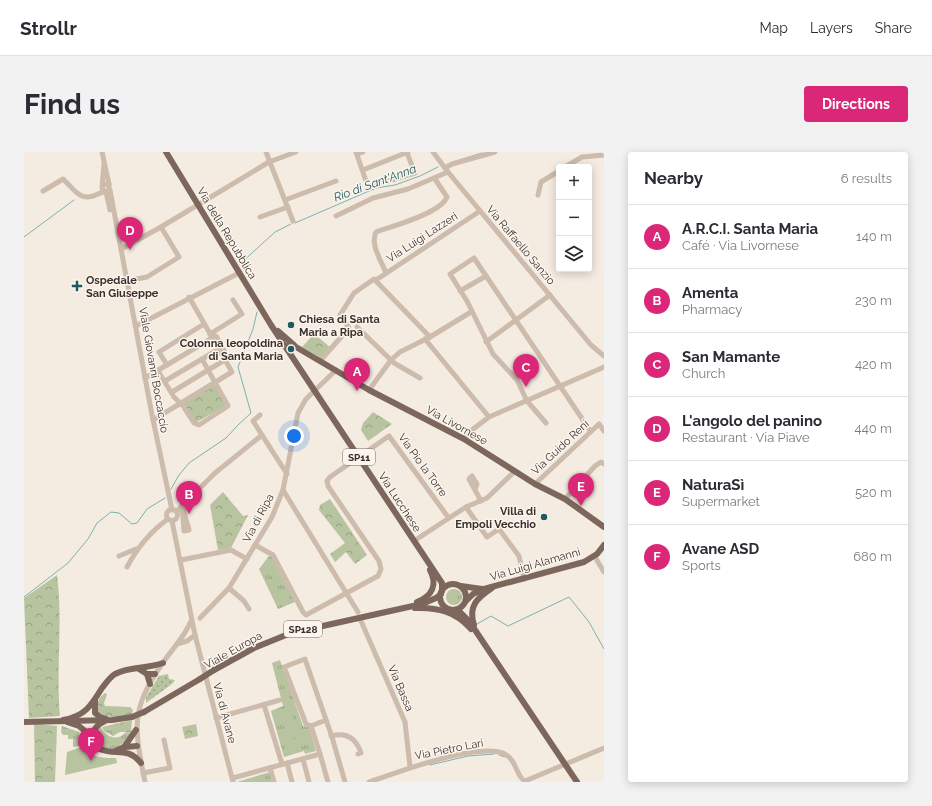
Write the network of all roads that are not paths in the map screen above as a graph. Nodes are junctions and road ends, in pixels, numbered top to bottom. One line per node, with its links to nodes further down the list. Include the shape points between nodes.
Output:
1 (102, 152): 19 (street, Viale Giovanni Boccaccio)
2 (166, 152): 23 (main road, Via della Repubblica)
3 (266, 152): 12 (street)
4 (296, 152): 12 (street)
5 (363, 152): 9 (street)
6 (408, 152): 14 (street); 14 (street, via 415,174 368,187)
7 (433, 152): 15 (street, Via Raffaello Sanzio)
8 (495, 152): 15 (street, via 452,164)
9 (356, 153): 14 (street)
10 (580, 154): 11 (street); 13 (street)
11 (604, 155)
12 (269, 162): 22 (street); 23 (street)
13 (568, 164)
14 (363, 170)
15 (446, 170): 17 (street); 25 (street, Via Raffaello Sanzio)
16 (556, 173): 21 (street, via 541,182)
17 (435, 179): 26 (street, via 408,190 373,198); 32 (street, via 447,197 446,201 432,211 376,232 373,239)
18 (336, 181): 22 (street)
19 (105, 188): 20 (street, via 89,197 83,196 64,179); 30 (street, Viale Giovanni Boccaccio); 88 (street, Viale Giovanni Boccaccio, via 156,458)
20 (43, 191)
21 (538, 195)
22 (285, 200): 24 (street)
23 (197, 205): 29 (street); 31 (main road, Via della Repubblica)
24 (288, 207): 27 (street); 28 (street)
25 (480, 212): 32 (street, Via Luigi Lazzeri); 37 (street, Via Raffaello Sanzio)
26 (336, 216)
27 (260, 217)
28 (293, 221)
29 (161, 227): 30 (street); 35 (street, via 179,257 148,276)
30 (121, 249): 35 (street, Viale Giovanni Boccaccio)
31 (239, 273): 38 (street); 43 (main road, Via della Repubblica)
32 (386, 273): 34 (street, Via Luigi Lazzeri)
33 (486, 276): 36 (street); 36 (street, via 474,258 450,274); 41 (street)
34 (375, 279): 47 (street); 59 (street, Via Luigi Lazzeri, via 354,293 340,315 349,328)
35 (127, 281): 44 (street, Viale Giovanni Boccaccio)
36 (460, 290): 40 (street)
37 (550, 295): 41 (street); 52 (street, Via Raffaello Sanzio)
38 (189, 297): 42 (street); 44 (street)
39 (233, 300): 46 (street, via 242,314)
40 (471, 312): 47 (street); 49 (street)
41 (516, 320): 49 (street); 70 (street)
42 (204, 324): 46 (street); 61 (street, via 159,352)
43 (271, 325): 50 (main road, Via Livornese); 53 (main road, Via Lucchese / SP11)
44 (136, 326): 66 (street, Viale Giovanni Boccaccio)
45 (357, 327): 58 (street)
46 (211, 336): 51 (street); 57 (street, via 216,336 228,356); 61 (street)
47 (430, 337): 48 (street)
48 (425, 339): 58 (street, via 400,352); 77 (street)
49 (486, 342): 74 (street, via 493,354 517,380)
50 (296, 347): 53 (main road, via 289,345); 59 (main road, Via Livornese)
51 (219, 349): 56 (street); 57 (street)
52 (596, 350): 54 (street); 55 (street, Via Raffaello Sanzio)
53 (289, 352): 72 (main road, Via Lucchese / SP11)
54 (604, 352)
55 (604, 356)
56 (202, 360): 65 (street); 68 (street)
57 (225, 360): 65 (street); 69 (street, via 232,372)
58 (391, 360): 67 (street); 71 (street)
59 (320, 361): 64 (main road, Via Livornese)
60 (604, 363): 62 (street)
61 (167, 365): 63 (street)
62 (602, 368): 70 (street)
63 (158, 370): 66 (street); 68 (street)
64 (336, 370): 71 (main road, Via Livornese); 72 (street, Via di Ripa)
65 (209, 371): 69 (street); 73 (street)
66 (145, 378): 78 (street, Viale Giovanni Boccaccio)
67 (420, 378)
68 (165, 381): 73 (street)
69 (216, 382): 75 (street); 75 (street, via 228,406 196,425)
70 (561, 387): 74 (street); 80 (street)
71 (369, 390): 83 (main road, Via Livornese)
72 (314, 391): 84 (main road, Via Lucchese / SP11); 87 (street, Via di Ripa, via 298,413)
73 (172, 392): 75 (street)
74 (527, 401): 77 (street); 79 (street)
75 (179, 404): 78 (street)
76 (260, 415): 82 (street, via 253,421)
77 (488, 417): 83 (street)
78 (153, 420): 88 (street, Viale Giovanni Boccaccio)
79 (546, 423)
80 (589, 429)
81 (604, 431): 89 (street, Via Guido Reni, via 599,424)
82 (262, 435): 87 (street); 95 (street, via 215,473 182,507)
83 (464, 439): 86 (main road, Via Livornese)
84 (358, 456): 96 (street, Via Pio la Torre, via 389,436); 99 (main road, Via Lucchese / SP11); 116 (street, Via Pio la Torre, via 327,481 328,486 380,564 378,576)
85 (604, 464): 92 (street, via 602,462 595,466)
86 (516, 471): 89 (main road, Via Livornese); 93 (street, via 496,491)
87 (287, 474): 91 (street, Via di Ripa)
88 (165, 483): 95 (street, Viale Giovanni Boccaccio)
89 (535, 484): 92 (main road, Via Livornese)
90 (475, 489): 93 (street)
91 (283, 490): 100 (street, Via di Ripa, via 272,517); 116 (street)
92 (565, 499): 98 (main road, Via Livornese)
93 (481, 501): 94 (street)
94 (466, 507): 96 (street); 110 (street, via 487,537 499,529 518,556)
95 (174, 511): 97 (street, via 167,514); 97 (street, via 178,517)
96 (448, 517): 99 (street)
97 (170, 520): 102 (street, via 149,535); 107 (street)
98 (604, 527)
99 (414, 541): 115 (main road, Via Lucchese / SP11, via 442,583); 121 (main road, SP128, via 433,576 434,586 429,596)
100 (256, 545): 106 (street, Via di Ripa); 116 (street, via 273,555 306,615)
101 (604, 545): 105 (main road, Via Luigi Alamanni)
102 (137, 549): 104 (street); 108 (street)
103 (604, 553): 105 (main road, Via Luigi Alamanni)
104 (119, 556)
105 (593, 557): 109 (street); 110 (main road, Via Luigi Alamanni, via 573,566)
106 (247, 559): 107 (street, via 231,550); 113 (street, Via di Ripa)
107 (181, 560): 125 (street)
108 (127, 567)
109 (604, 572)
110 (524, 579): 111 (main road, Via Luigi Alamanni)
111 (497, 585): 114 (main road, Via Luigi Alamanni); 130 (main road, via 481,596 473,606 472,620)
112 (461, 586): 114 (main road, Via Luigi Alamanni); 115 (main road, via 451,584); 117 (main road, via 466,594)
113 (229, 588): 120 (street); 124 (street, Via di Ripa)
114 (484, 589): 117 (main road, Via Luigi Alamanni, via 473,594)
115 (441, 592): 118 (main road, Viale Europa / SP128, via 436,598); 119 (main road, Via Lucchese / SP11)
116 (347, 593): 123 (street)
117 (466, 602): 122 (main road); 127 (main road)
118 (422, 604): 119 (main road, Viale Europa / SP128); 121 (main road, Viale Europa / SP128)
119 (443, 606): 122 (main road)
120 (249, 609)
121 (399, 609): 134 (main road, SP128, via 427,608 445,611 462,619); 143 (main road, Viale Europa / SP128, bridge, via 290,633 254,648 144,712 132,717)
122 (455, 610): 127 (main road)
123 (358, 612)
124 (200, 618)
125 (192, 620): 128 (street); 129 (street)
126 (361, 621): 161 (street, Via Bassa, via 404,722)
127 (469, 621): 130 (main road)
128 (186, 633): 129 (street); 132 (street)
129 (195, 635): 131 (street); 133 (street)
130 (480, 637): 134 (main road)
131 (187, 641): 132 (street); 133 (street)
132 (177, 644): 135 (street)
133 (198, 648): 142 (street, Via di Avane)
134 (488, 649): 160 (main road)
135 (163, 663): 136 (main road); 137 (street)
136 (148, 671): 137 (main road); 138 (main road); 139 (main road, via 137,668 113,675)
137 (156, 674): 138 (street)
138 (150, 684): 148 (street, via 138,708)
139 (95, 700): 143 (main road, via 95,713); 145 (main road, via 75,718)
140 (280, 700): 141 (street)
141 (264, 705): 142 (street); 159 (street)
142 (216, 718): 164 (street, Via di Avane)
143 (107, 720): 145 (main road, Viale Europa / SP128); 151 (main road, via 96,726)
144 (326, 720): 147 (street); 147 (street, via 305,659 284,667 306,724); 149 (street)
145 (61, 721): 146 (main road, SP128); 151 (main road, via 79,726)
146 (24, 722)
147 (311, 726): 155 (street)
148 (136, 730): 152 (street); 154 (main road)
149 (331, 736): 156 (street, via 342,733 351,738 358,745 361,753); 171 (street)
150 (164, 740): 163 (street, via 170,768)
151 (93, 741): 154 (main road, via 101,750)
152 (138, 746): 154 (main road); 158 (street)
153 (604, 748): 160 (street, Via Pietro Lari)
154 (126, 750): 158 (main road)
155 (320, 754): 157 (street); 170 (street)
156 (358, 754)
157 (303, 759): 159 (street); 169 (street)
158 (141, 763): 163 (street)
159 (284, 764): 162 (street); 168 (street)
160 (565, 765): 165 (street, Via Pietro Lari); 173 (main road)
161 (410, 767): 165 (street, Via Pietro Lari, via 478,752 497,752 514,762); 172 (street, Via Pietro Lari)
162 (270, 768): 164 (street); 167 (street)
163 (143, 773): 166 (street)
164 (233, 780)
165 (522, 781)
166 (145, 782)
167 (274, 782)
168 (292, 782)
169 (309, 782)
170 (328, 782)
171 (345, 782)
172 (369, 782)
173 (577, 782)

